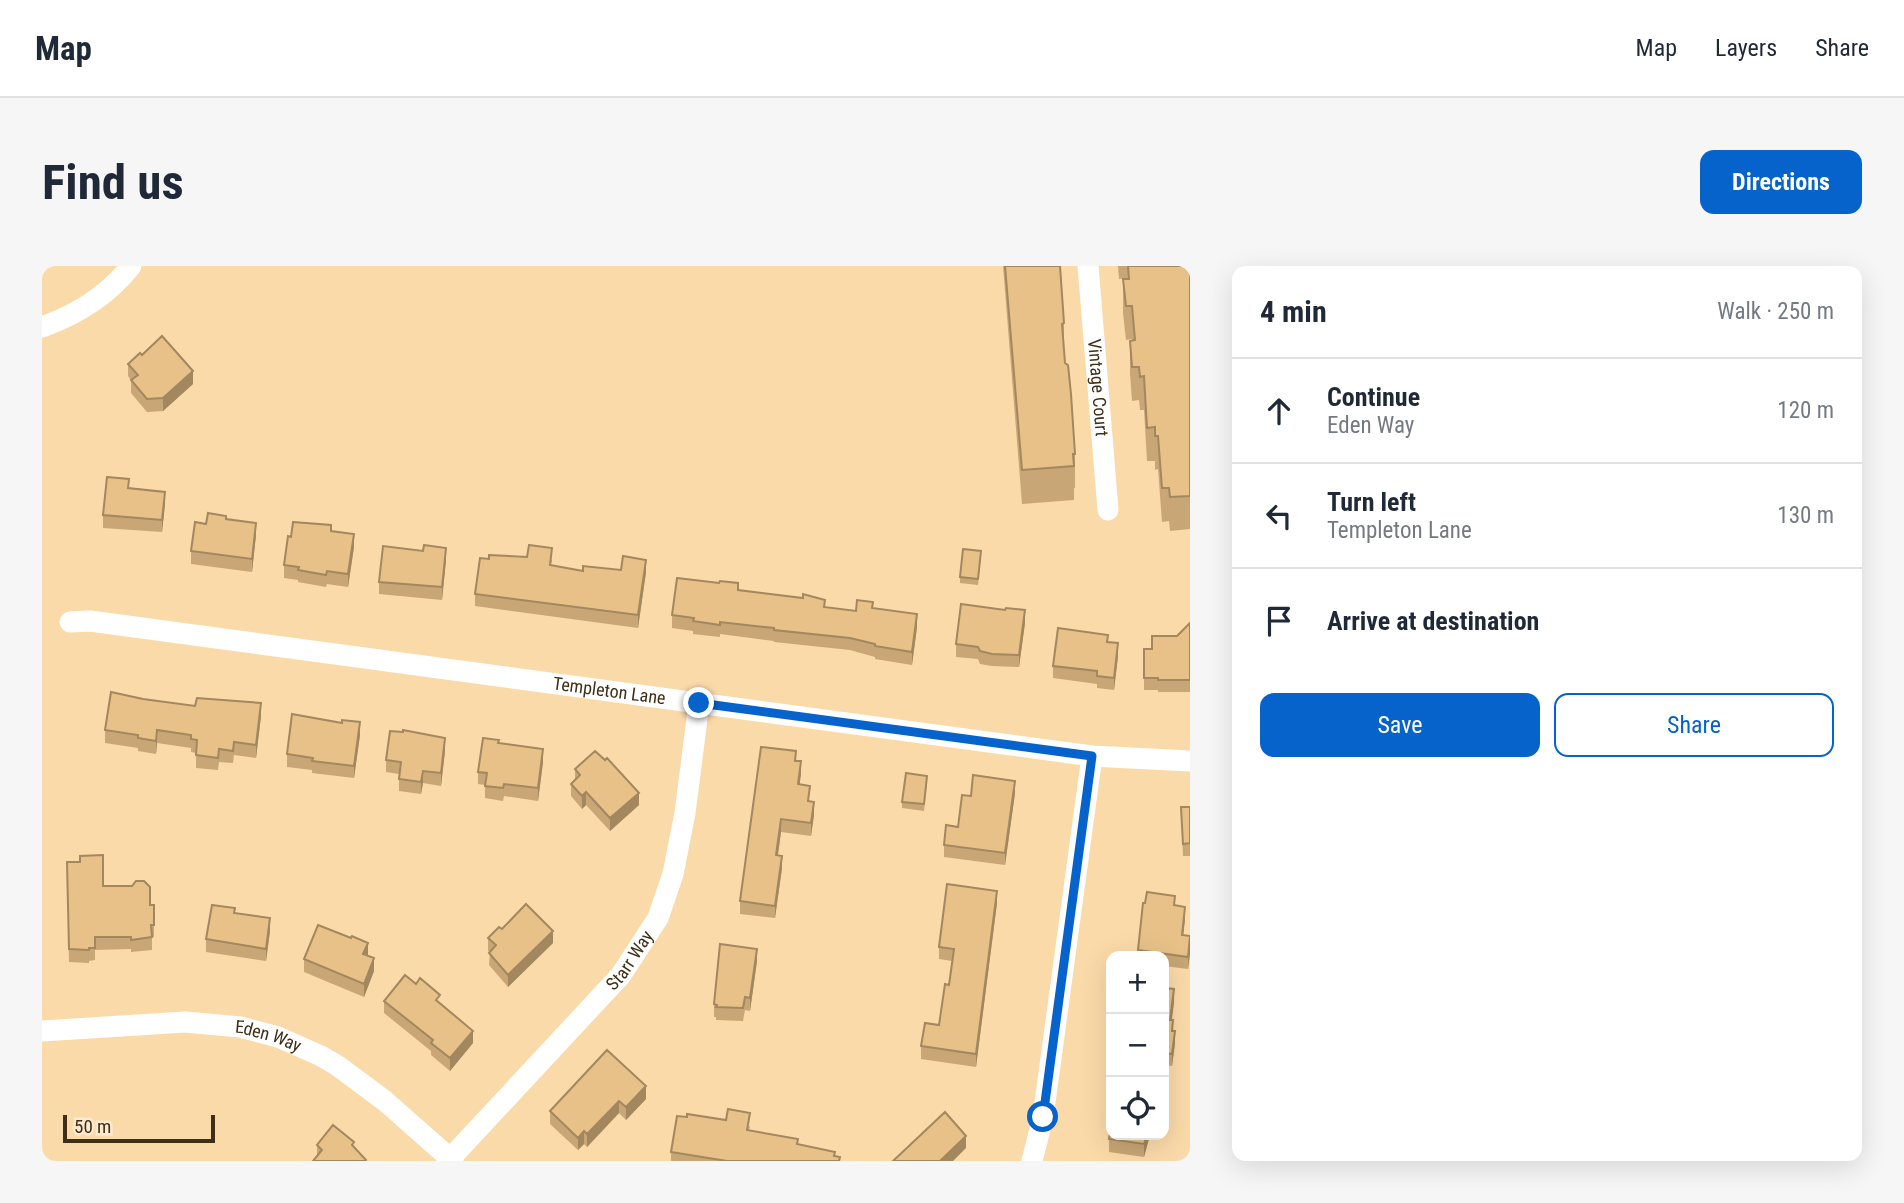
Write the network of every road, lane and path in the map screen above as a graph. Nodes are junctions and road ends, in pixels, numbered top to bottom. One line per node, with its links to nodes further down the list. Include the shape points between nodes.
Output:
1 (131, 266): 3 (street, via 82,309)
2 (1088, 266): 4 (street, Vintage Court)
3 (42, 327)
4 (1108, 510)
5 (70, 622): 6 (street, Templeton Lane, via 90,621)
6 (699, 703): 7 (street, Templeton Lane); 10 (street, Starr Way, via 685,813 673,874 658,918 621,975)
7 (1092, 756): 8 (street, Templeton Lane); 11 (street, via 1043,1117)
8 (1190, 761)
9 (42, 1031): 10 (street, Eden Way, via 185,1022 240,1027 278,1037 338,1066)
10 (450, 1160)
11 (1032, 1161)

